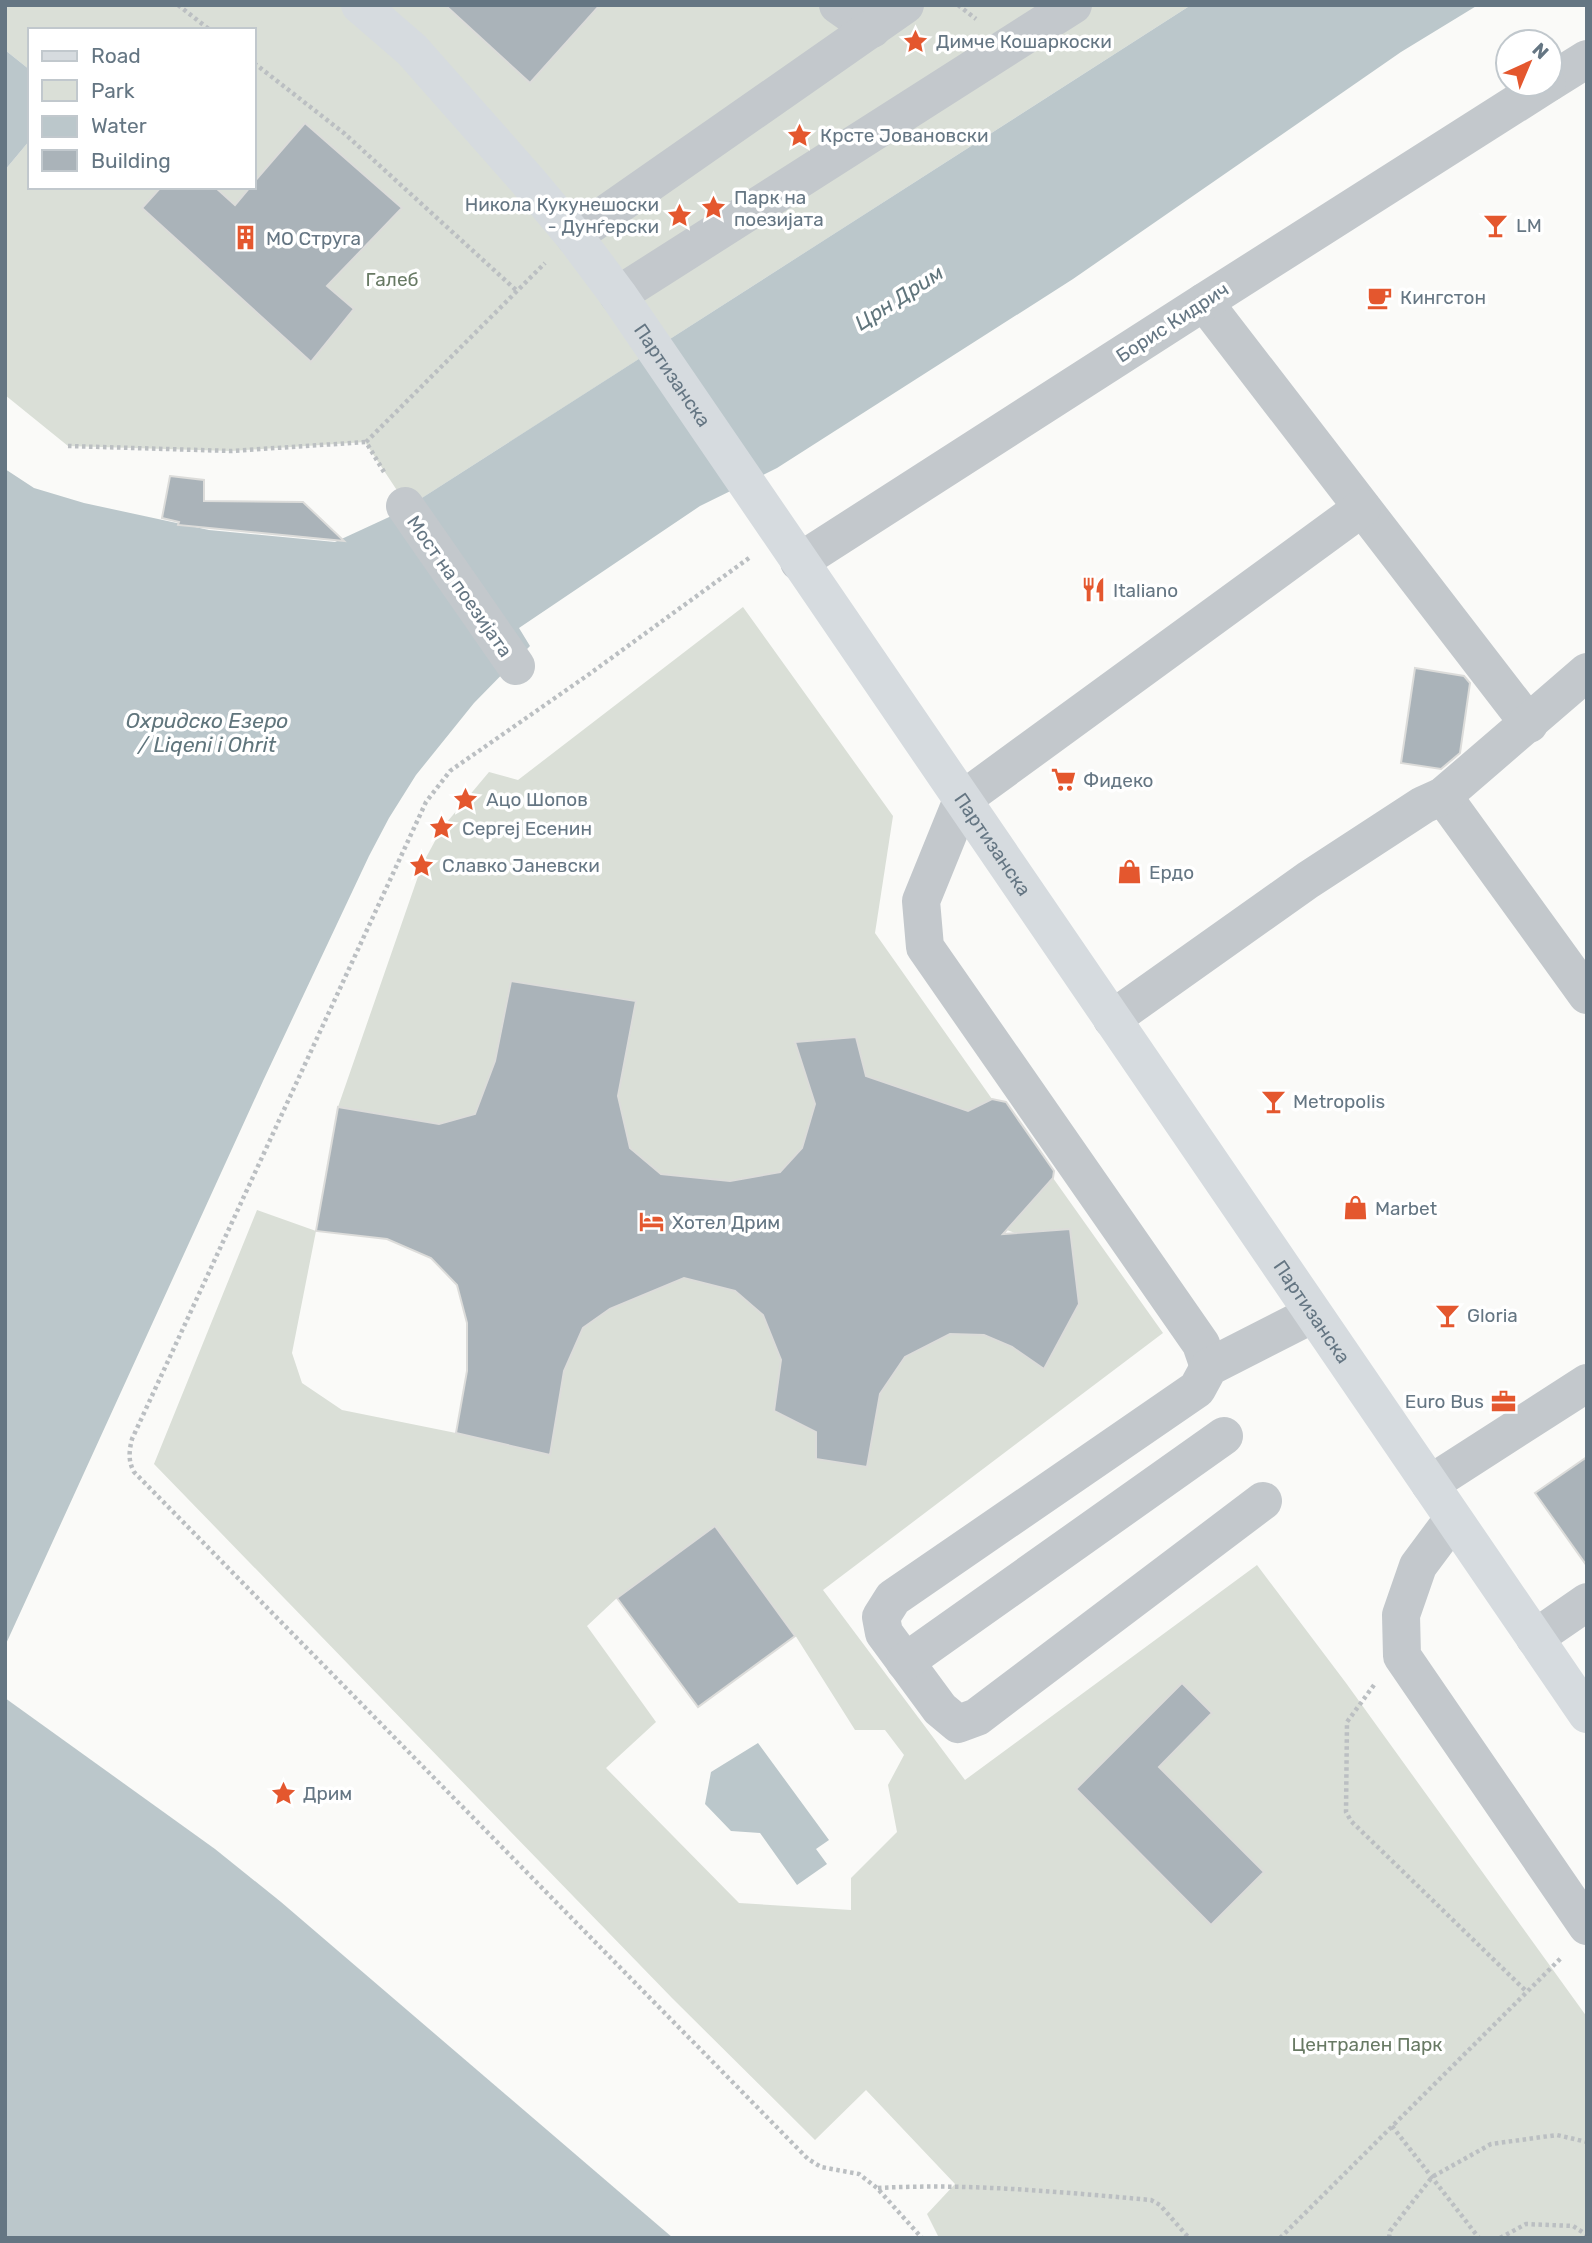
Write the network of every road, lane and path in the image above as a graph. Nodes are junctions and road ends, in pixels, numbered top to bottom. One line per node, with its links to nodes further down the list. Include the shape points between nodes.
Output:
1 (178, 5): 6 (path)
2 (360, 5): 12 (main road, Партизанска, via 412,50)
3 (838, 5): 7 (street)
4 (905, 5): 7 (street)
5 (1073, 5): 14 (street)
6 (207, 28)
7 (872, 29): 12 (street)
8 (1587, 59): 10 (street, Борис Кидрич)
9 (256, 65): 13 (path, via 345,134)
10 (1564, 73)
11 (1524, 98): 15 (street, Борис Кидрич)
12 (574, 236): 13 (path); 14 (main road, Партизанска)
13 (517, 291): 16 (path)
14 (618, 295): 20 (main road, Партизанска)
15 (1204, 302): 19 (street); 20 (street, Борис Кидрич)
16 (366, 442): 17 (path, via 231,451); 18 (path)
17 (68, 446)
18 (405, 506): 21 (street, Мост на поезијата)
19 (1362, 508): 23 (street); 25 (street)
20 (790, 548): 25 (main road, Партизанска); 45 (path, via 588,675 450,771 426,802 129,1451 135,1472 808,2159 821,2167 859,2174)
21 (516, 666)
22 (1587, 672): 23 (street)
23 (1528, 724): 24 (street)
24 (1443, 796): 26 (street); 27 (street, via 1308,880)
25 (962, 800): 27 (main road, Партизанска); 29 (street, via 921,901 925,947 1201,1344)
26 (1587, 995)
27 (1112, 1019): 28 (main road, Партизанска)
28 (1313, 1314): 29 (street); 32 (main road, Партизанска)
29 (1209, 1367): 38 (street, via 1197,1388 893,1598 881,1617 884,1633)
30 (1587, 1383): 32 (street)
31 (1224, 1436): 38 (street)
32 (1430, 1484): 34 (main road, Партизанска)
33 (1263, 1501): 38 (street, via 978,1717 958,1724 940,1709)
34 (1454, 1519): 36 (main road, Партизанска); 37 (street, via 1418,1566 1401,1615)
35 (1587, 1602): 36 (street)
36 (1535, 1638): 39 (main road, Партизанска)
37 (1402, 1656): 40 (street); 41 (path, via 1367,1692 1347,1722 1346,1812)
38 (905, 1662)
39 (1587, 1714)
40 (1578, 1938): 41 (path)
41 (1527, 1992): 42 (path)
42 (1392, 2126): 44 (path); 49 (path)
43 (1587, 2142): 44 (path, via 1557,2135 1491,2144)
44 (1432, 2177): 50 (path); 51 (path)
45 (877, 2188): 47 (path); 48 (path, via 1062,2192 1151,2200)
46 (1587, 2235): 52 (path, via 1573,2226 1527,2224)
47 (922, 2238)
48 (1189, 2238)
49 (1280, 2238)
50 (1389, 2238)
51 (1479, 2238)
52 (1500, 2238)

